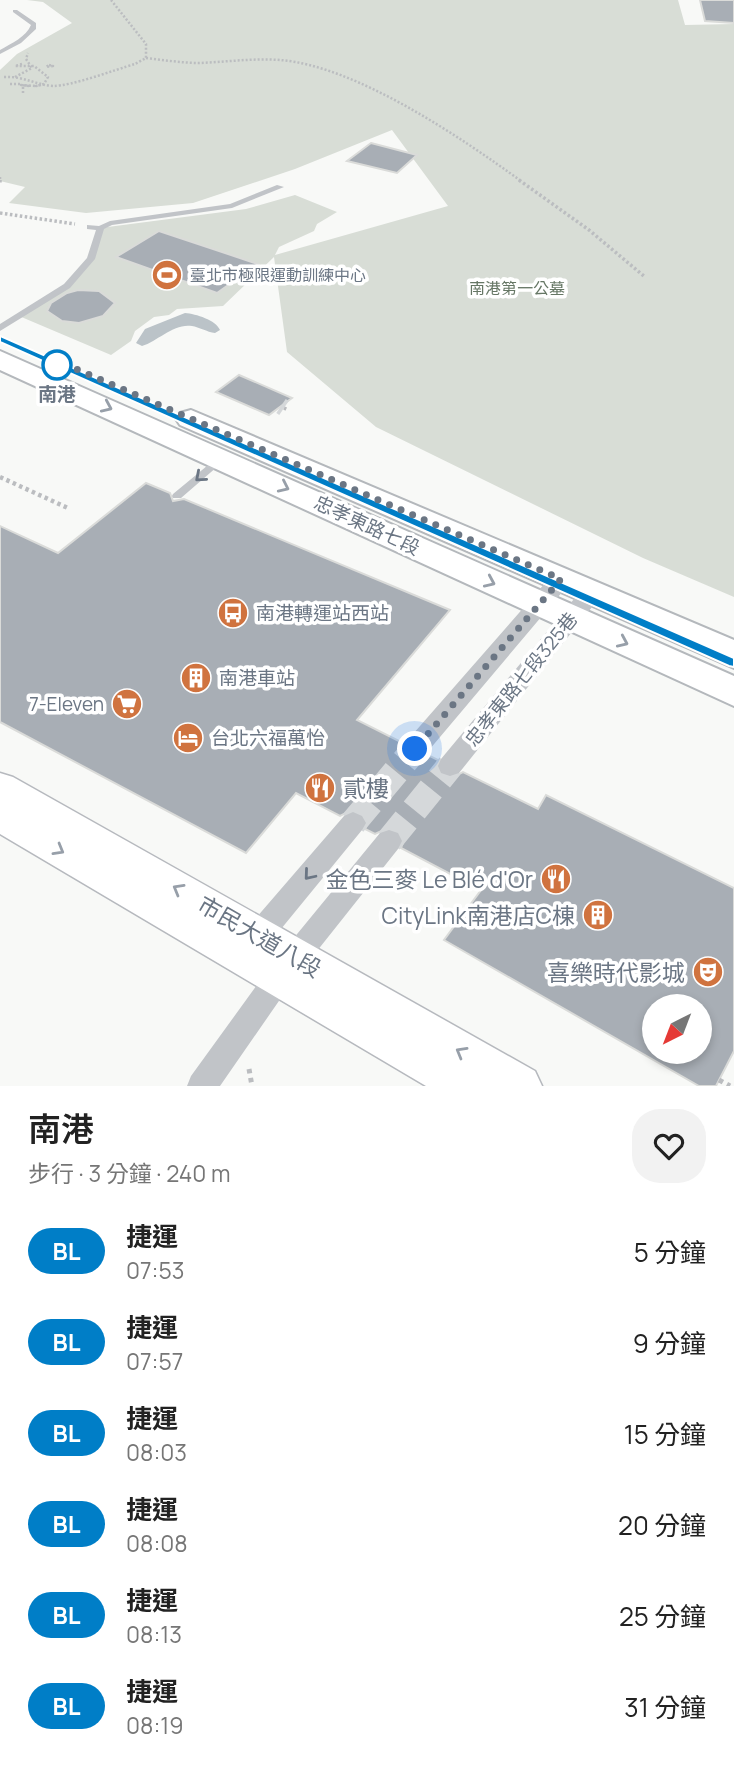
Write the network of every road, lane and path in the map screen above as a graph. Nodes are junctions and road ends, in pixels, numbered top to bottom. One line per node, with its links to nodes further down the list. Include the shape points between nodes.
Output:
1 (111, 0): 5 (path, via 146,44)
2 (15, 11): 3 (lane, via 34,24)
3 (19, 42): 4 (lane); 6 (path, via 30,43)
4 (0, 51)
5 (146, 58): 14 (path, via 55,86); 23 (path, via 195,63 279,60 319,67 399,103 475,148 589,230)
6 (28, 63): 7 (path); 9 (path); 11 (path, via 32,68)
7 (22, 64)
8 (46, 67): 9 (path)
9 (39, 68): 14 (path, via 48,78)
10 (4, 77): 11 (path)
11 (14, 77): 12 (path)
12 (19, 80): 14 (path, via 29,78); 15 (path)
13 (10, 84): 15 (path)
14 (43, 84): 15 (path)
15 (23, 85): 16 (path)
16 (23, 94)
17 (0, 177): 18 (path)
18 (0, 185)
19 (280, 187): 22 (lane, via 232,206)
20 (0, 213): 21 (path)
21 (90, 227): 22 (lane)
22 (100, 228): 24 (lane, via 92,259 67,286)
23 (645, 277)
24 (0, 328)
25 (0, 336): 31 (main road, 忠孝東路七段)
26 (0, 359): 27 (main road, 忠孝東路七段, one-way to 27)
27 (222, 458): 29 (lane, one-way to 29); 31 (main road, 忠孝東路七段, one-way to 31)
28 (0, 477): 30 (path)
29 (177, 496)
30 (70, 509)
31 (565, 598): 32 (main road, 忠孝東路七段); 33 (main road, 忠孝東路七段, one-way to 33); 34 (street, 忠孝東路七段325巷); 35 (street, 忠孝東路七段325巷)
32 (734, 655)
33 (734, 692)
34 (415, 749)
35 (450, 766)
36 (0, 787): 40 (street, 市民大道八段, one-way to 36)
37 (0, 816): 40 (street, 市民大道八段, one-way to 40)
38 (353, 823): 40 (street, one-way to 40)
39 (389, 841): 41 (street)
40 (251, 945): 41 (street, 市民大道八段)
41 (288, 966): 43 (street); 44 (street, 市民大道八段); 45 (street, 市民大道八段, one-way to 41)
42 (719, 1080): 46 (path)
43 (202, 1086)
44 (466, 1086)
45 (520, 1086)
46 (730, 1086)

